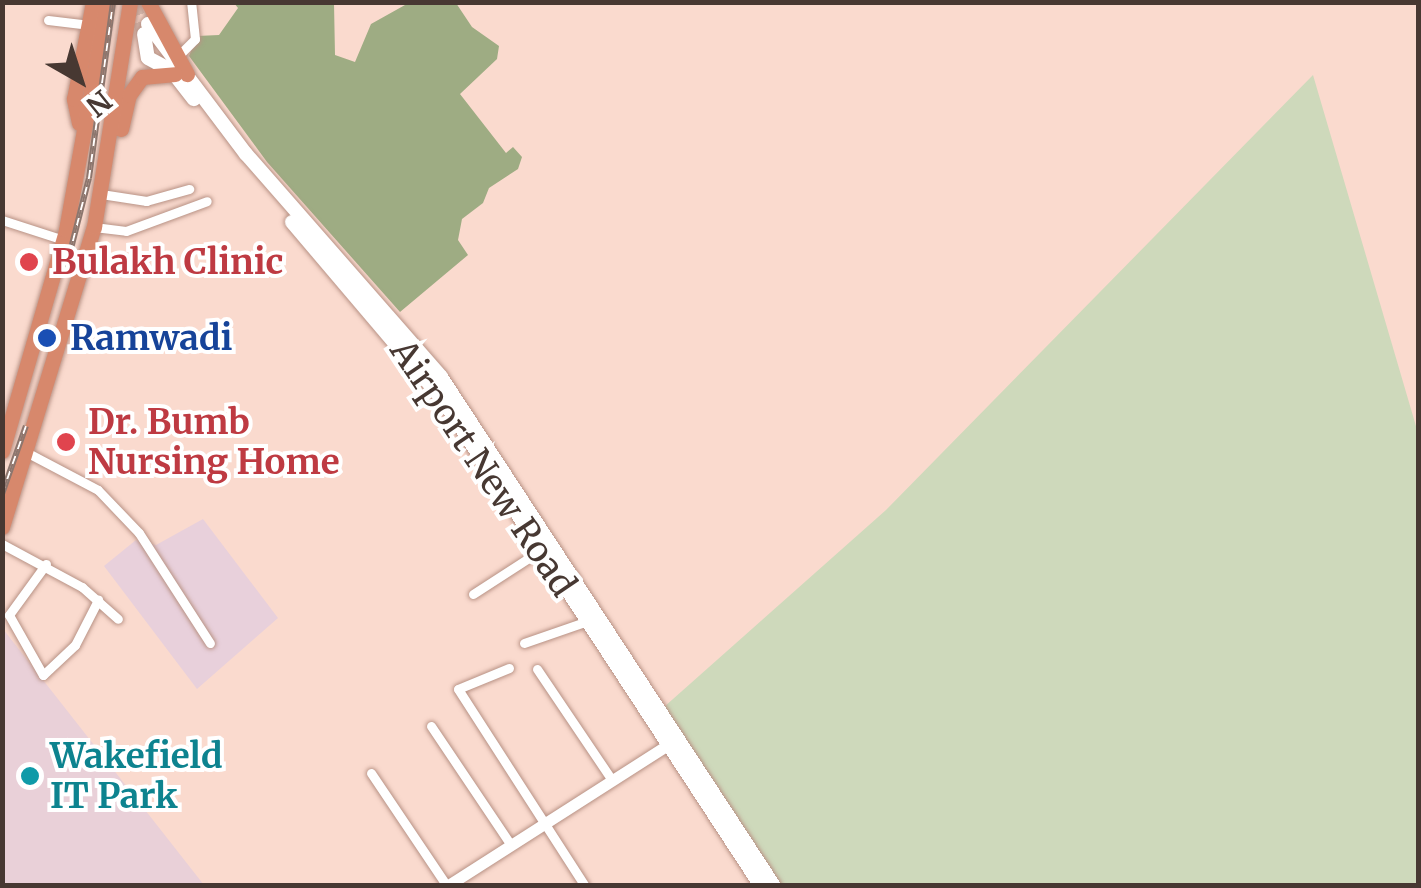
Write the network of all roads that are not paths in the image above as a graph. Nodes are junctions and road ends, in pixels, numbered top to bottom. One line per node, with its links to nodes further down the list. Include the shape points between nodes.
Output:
1 (93, 2): 7 (highway)
2 (107, 2): 7 (highway)
3 (130, 2): 11 (highway)
4 (148, 2): 9 (highway)
5 (191, 2): 9 (street, via 195,39)
6 (48, 20): 7 (street)
7 (94, 26): 17 (highway, via 74,99 81,126)
8 (146, 29): 10 (main road)
9 (178, 56): 10 (highway)
10 (181, 74): 11 (highway, via 147,74 133,87); 22 (main road, Airport New Road, via 432,384); 33 (main road, Airport New Road, via 441,378)
11 (110, 154): 13 (highway)
12 (189, 188): 13 (street, via 146,200)
13 (101, 194): 16 (highway)
14 (207, 201): 16 (street, via 126,231)
15 (2, 220): 17 (street)
16 (94, 227): 19 (highway)
17 (64, 240): 18 (highway)
18 (2, 451)
19 (26, 452): 20 (highway); 29 (street, via 98,490 139,533)
20 (2, 527)
21 (2, 544): 23 (street)
22 (540, 550): 24 (street); 27 (main road, Airport New Road)
23 (46, 564): 25 (street); 25 (street, via 9,615 42,675 75,645)
24 (473, 594)
25 (98, 600): 26 (street)
26 (118, 619)
27 (588, 621): 28 (street); 33 (main road, Airport New Road)
28 (524, 642)
29 (210, 643)
30 (509, 668): 36 (street, via 458,689)
31 (537, 669): 35 (street)
32 (431, 726): 37 (street)
33 (672, 742): 35 (street); 40 (main road, Airport New Road); 41 (main road, Airport New Road)
34 (371, 773): 38 (street)
35 (612, 780): 36 (street)
36 (545, 823): 37 (street); 39 (street)
37 (511, 845): 38 (street)
38 (447, 886)
39 (586, 886)
40 (761, 886)
41 (774, 886)

